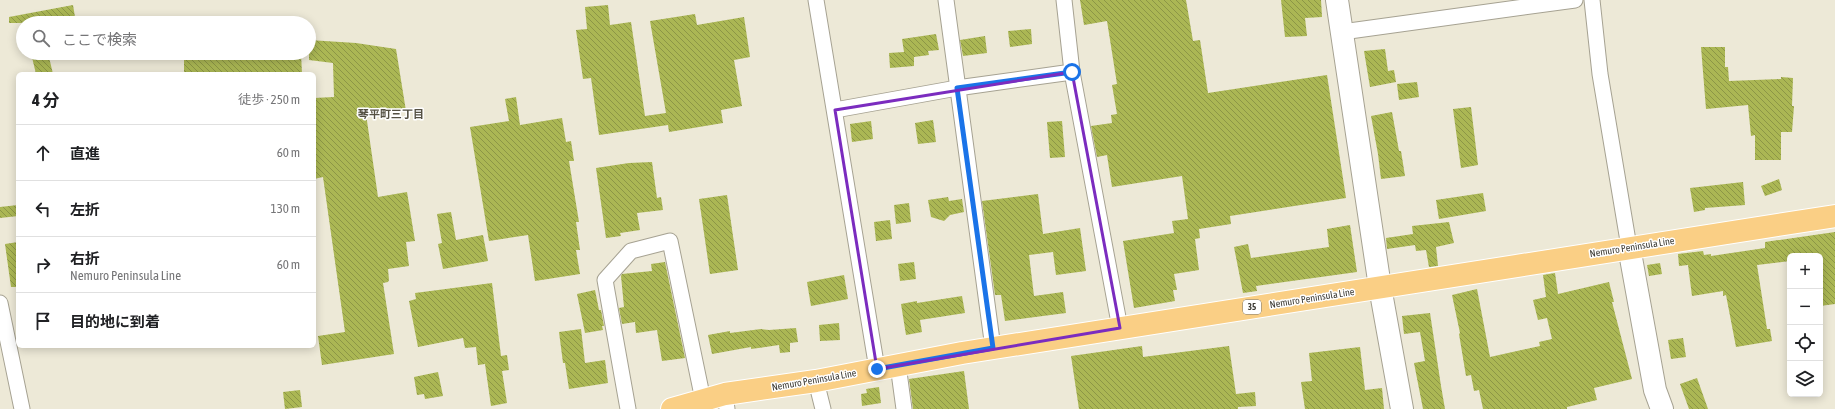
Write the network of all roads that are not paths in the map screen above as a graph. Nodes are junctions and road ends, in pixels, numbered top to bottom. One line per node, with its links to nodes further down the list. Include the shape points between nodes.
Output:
1 (816, 0): 10 (street)
2 (946, 0): 9 (street)
3 (1064, 0): 8 (street)
4 (1337, 0): 7 (street)
5 (1575, 0): 7 (street)
6 (1592, 0): 12 (street, via 1600,74)
7 (1342, 32): 13 (street)
8 (1072, 72): 9 (street); 15 (street)
9 (957, 88): 10 (street); 16 (street)
10 (835, 110): 17 (street)
11 (1835, 216): 12 (main road, Nemuro Peninsula Line / 35)
12 (1629, 247): 13 (main road, Nemuro Peninsula Line / 35); 27 (street, via 1655,390)
13 (1380, 287): 15 (main road, Nemuro Peninsula Line / 35); 26 (street)
14 (0, 303): 21 (street)
15 (1120, 328): 16 (main road, Nemuro Peninsula Line / 35)
16 (993, 348): 17 (main road, Nemuro Peninsula Line / 35)
17 (887, 367): 18 (main road, Nemuro Peninsula Line / 35); 25 (street)
18 (816, 382): 20 (main road, Nemuro Peninsula Line / 35); 24 (street)
19 (703, 400): 20 (main road, Nemuro Peninsula Line / 35); 22 (street, via 670,241 631,251 605,280); 23 (main road, Nemuro Peninsula Line / 35)
20 (726, 402)
21 (22, 409)
22 (628, 409)
23 (672, 409)
24 (823, 409)
25 (904, 409)
26 (1402, 409)
27 (1662, 409)

